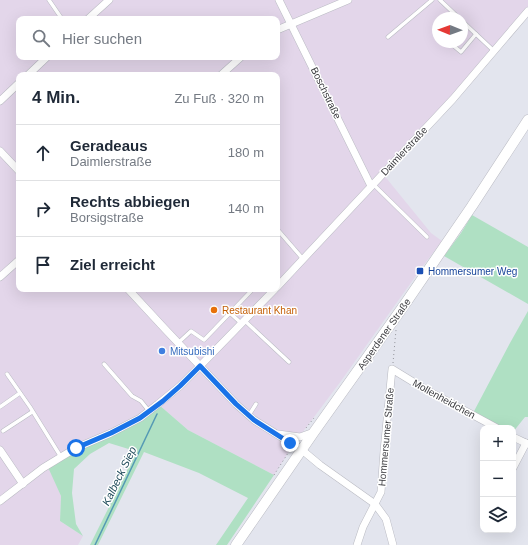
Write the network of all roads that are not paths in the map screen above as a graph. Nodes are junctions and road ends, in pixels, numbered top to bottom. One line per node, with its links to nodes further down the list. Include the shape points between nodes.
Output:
1 (49, 0): 9 (lane)
2 (109, 0): 10 (street)
3 (279, 0): 11 (street, Boschstraße)
4 (348, 0): 11 (street)
5 (432, 0): 15 (lane)
6 (440, 0): 8 (lane)
7 (528, 11): 19 (street, Daimlerstraße)
8 (453, 12)
9 (60, 16)
10 (91, 16)
11 (292, 25): 13 (street); 29 (street, Boschstraße)
12 (468, 27): 14 (lane)
13 (280, 29)
14 (476, 34): 16 (lane); 19 (lane)
15 (388, 37)
16 (468, 43)
17 (456, 48): 18 (lane, via 460,52)
18 (464, 48)
19 (494, 51): 29 (street, Daimlerstraße)
20 (45, 60): 22 (street)
21 (238, 60): 23 (street)
22 (31, 72)
23 (224, 72)
24 (16, 86): 25 (street)
25 (0, 101)
26 (528, 120): 55 (main road, Asperdener Straße, via 410,298)
27 (1, 155): 28 (street)
28 (16, 168)
29 (372, 185): 31 (lane); 32 (street, Daimlerstraße)
30 (280, 232): 32 (lane)
31 (427, 237)
32 (304, 260): 35 (street, Daimlerstraße)
33 (16, 263): 34 (street)
34 (0, 277)
35 (280, 283)
36 (131, 292): 41 (street)
37 (250, 292): 39 (lane)
38 (271, 292): 40 (street, Daimlerstraße)
39 (230, 313): 40 (lane); 41 (lane, via 204,340 191,330)
40 (243, 322): 42 (lane); 44 (street, Daimlerstraße)
41 (178, 343): 44 (street)
42 (289, 362)
43 (104, 364): 50 (lane)
44 (200, 366): 50 (street, Daimlerstraße); 52 (street)
45 (392, 370): 53 (street, Mollenheidchen); 65 (street, Hommersumer Straße, via 381,492)
46 (7, 374): 47 (lane)
47 (20, 393): 49 (lane); 51 (lane)
48 (256, 404): 52 (lane)
49 (0, 407)
50 (149, 411): 61 (street, Daimlerstraße, via 140,418)
51 (32, 412): 54 (lane); 61 (lane)
52 (249, 415): 56 (street)
53 (491, 425)
54 (4, 431)
55 (314, 432): 56 (street, via 300,437); 60 (main road, Asperdener Straße)
56 (276, 434): 60 (street)
57 (516, 438): 58 (street)
58 (527, 444): 62 (street)
59 (0, 450): 63 (street)
60 (302, 450): 65 (street); 66 (main road, Asperdener Straße)
61 (61, 457): 63 (street, Daimlerstraße)
62 (516, 463)
63 (23, 484): 64 (street, Daimlerstraße)
64 (0, 501)
65 (375, 504): 67 (street, Hommersumer Straße); 68 (street, via 386,519)
66 (236, 545)
67 (357, 545)
68 (393, 545)

